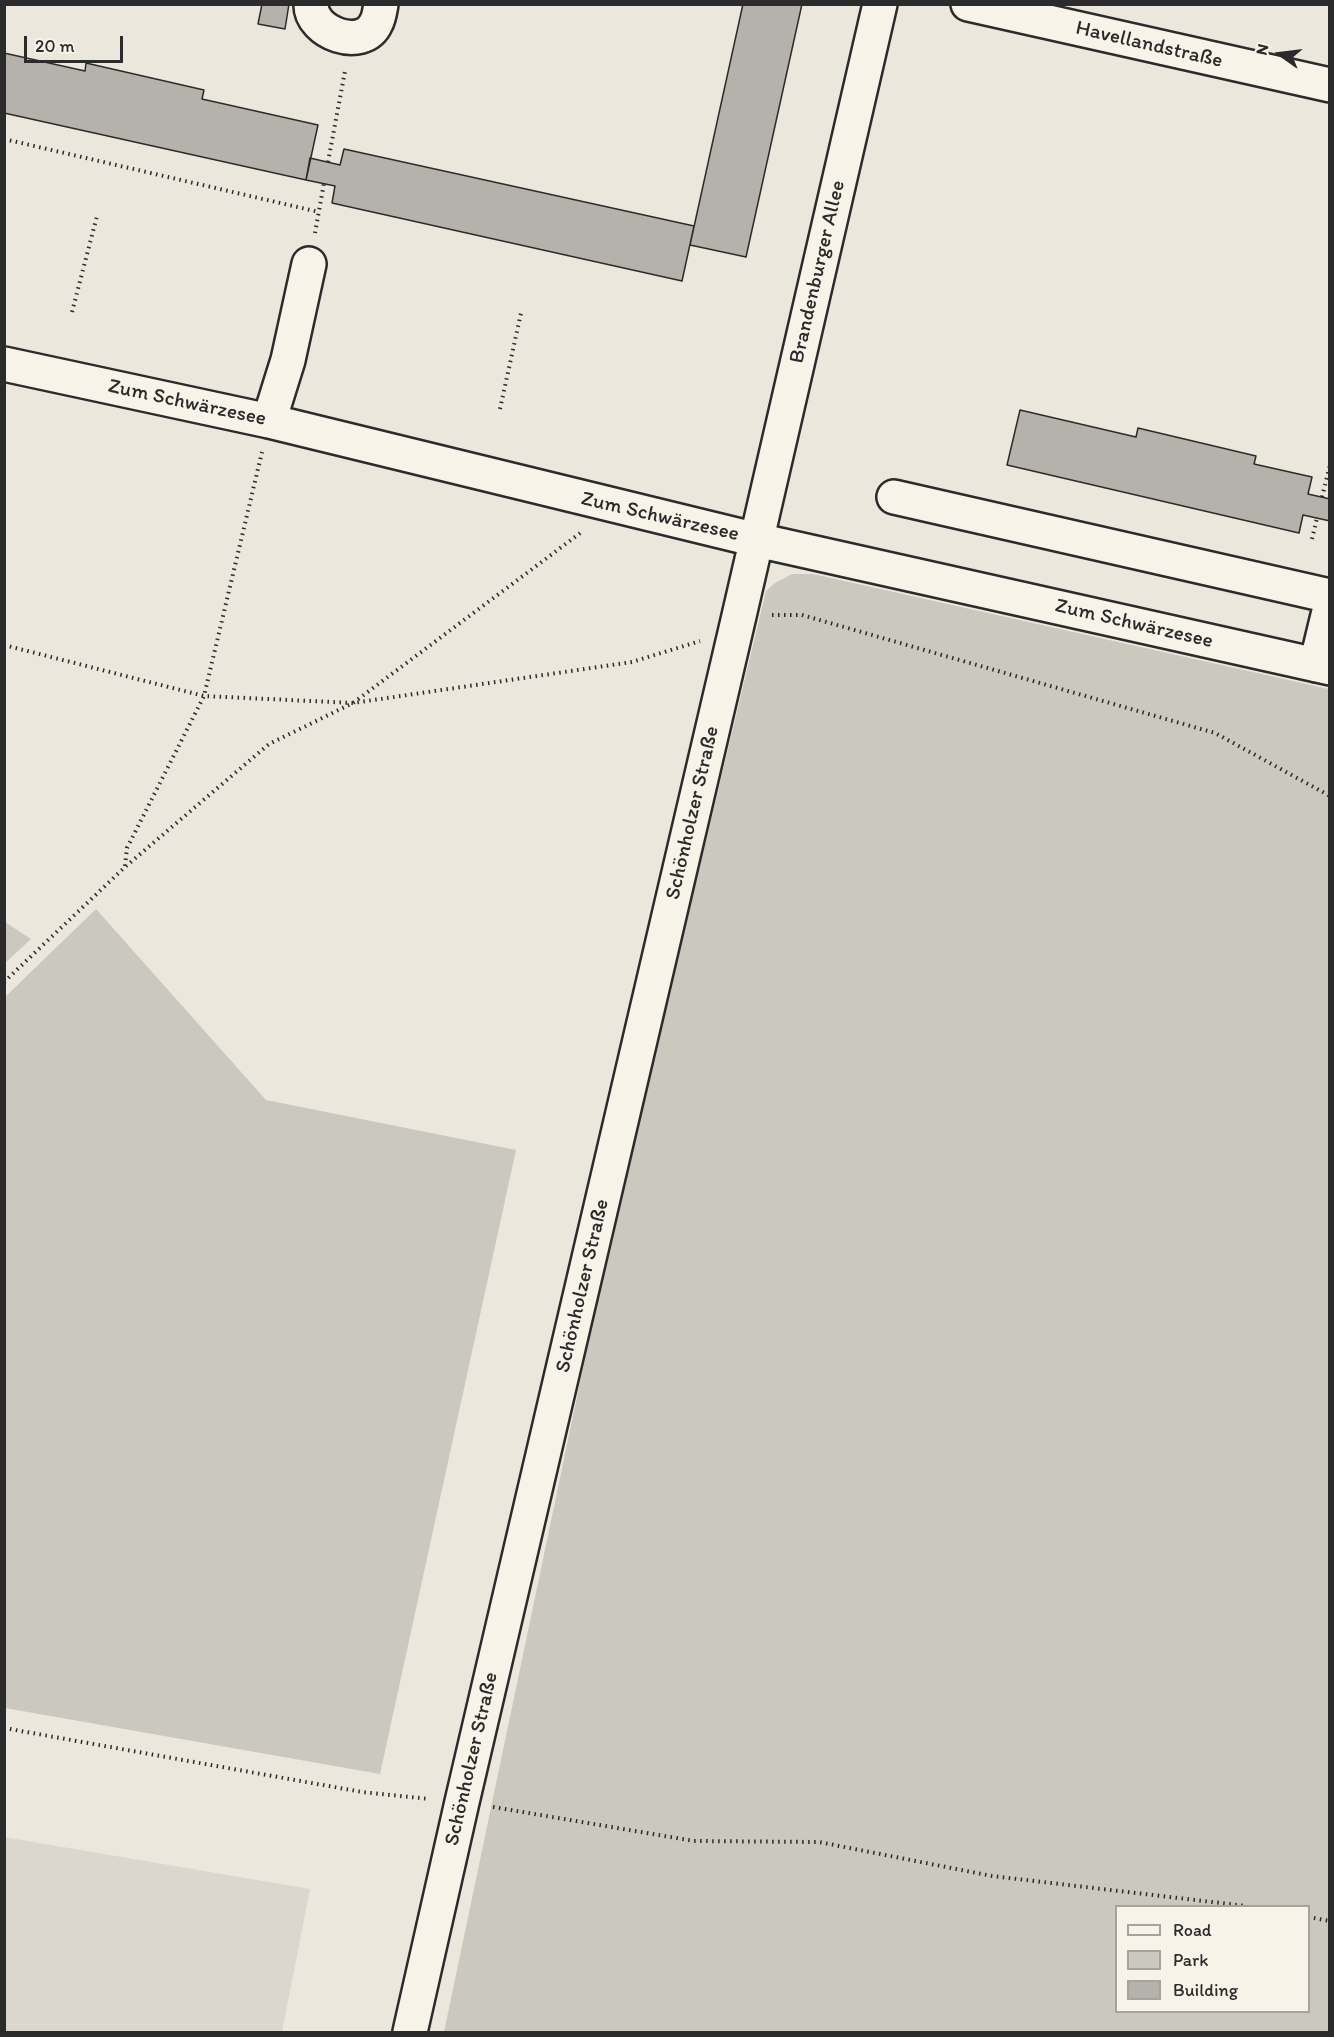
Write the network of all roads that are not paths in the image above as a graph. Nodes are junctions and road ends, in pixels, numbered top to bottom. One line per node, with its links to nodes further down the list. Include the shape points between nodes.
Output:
1 (311, 4): 2 (street, via 319,24 334,34 351,38 372,29)
2 (381, 4)
3 (880, 4): 10 (street, Brandenburger Allee)
4 (968, 4): 5 (street, Havellandstraße)
5 (1329, 85)
6 (309, 264): 8 (street, via 288,360)
7 (4, 364): 8 (street, Zum Schwärzesee)
8 (269, 421): 10 (street, Zum Schwärzesee)
9 (894, 497): 11 (street)
10 (757, 540): 13 (street, Zum Schwärzesee); 14 (street, Schönholzer Straße)
11 (1329, 596)
12 (1329, 607): 13 (street, Zum Schwärzesee)
13 (1323, 667)
14 (410, 2032)

